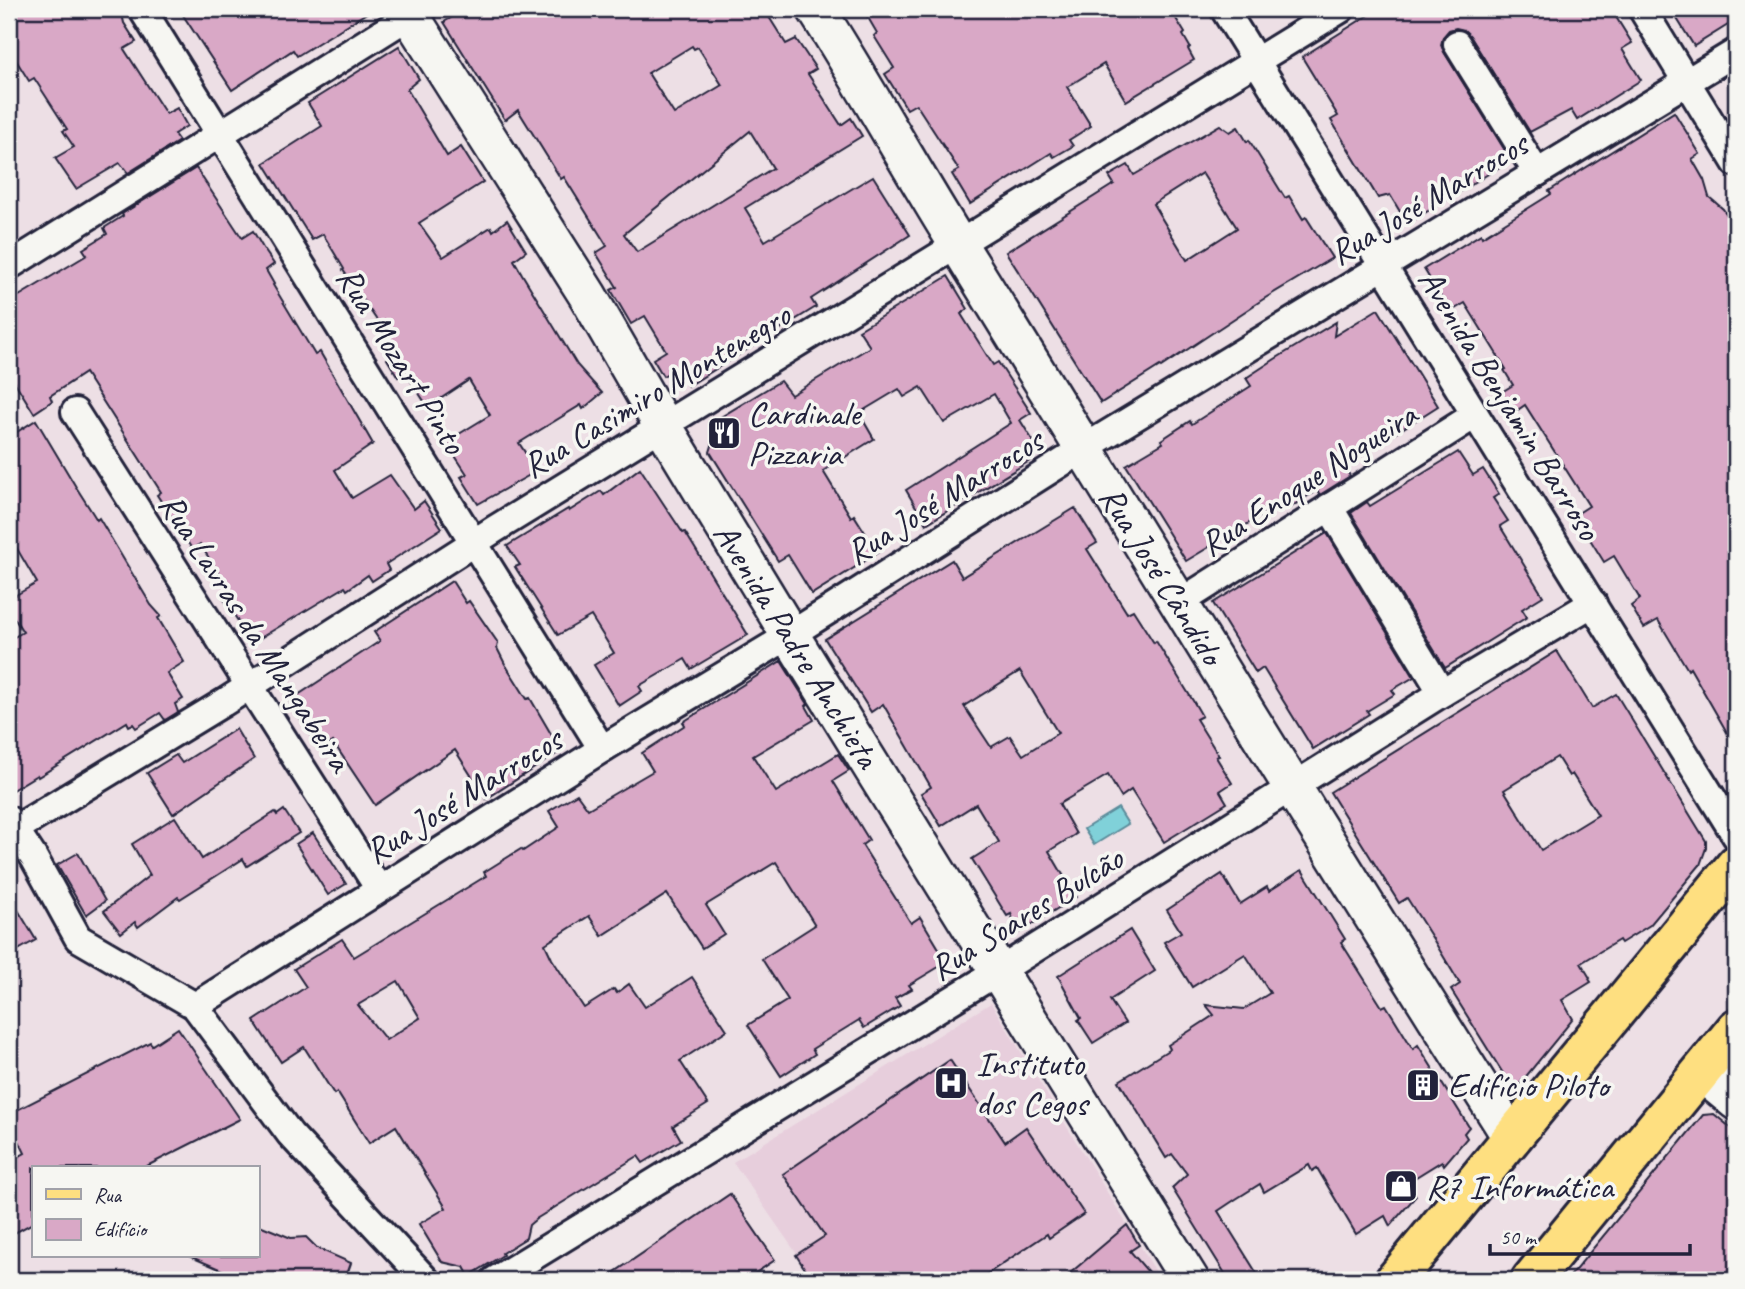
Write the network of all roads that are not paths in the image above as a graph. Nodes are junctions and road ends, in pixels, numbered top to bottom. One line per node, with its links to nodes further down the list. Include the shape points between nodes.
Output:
1 (142, 9): 11 (street, Rua Mozart Pinto)
2 (816, 9): 14 (street, Rua José Cândido)
3 (1224, 9): 9 (street, Avenida Benjamin Barroso)
4 (1341, 9): 9 (street, Rua Casimiro Montenegro)
5 (1642, 9): 10 (street)
6 (412, 11): 11 (street); 19 (street, Avenida Padre Anchieta)
7 (1457, 44): 13 (street)
8 (1736, 52): 10 (street, Rua José Marrocos)
9 (1257, 62): 14 (street, Rua Casimiro Montenegro); 16 (street, Avenida Benjamin Barroso)
10 (1687, 83): 12 (street); 13 (street, Rua José Marrocos)
11 (220, 135): 15 (street); 22 (street, Rua Mozart Pinto)
12 (1736, 163)
13 (1537, 173): 16 (street, Rua José Marrocos)
14 (958, 245): 19 (street, Rua Casimiro Montenegro); 20 (street, Rua José Cândido)
15 (9, 265)
16 (1382, 267): 18 (street, Avenida Benjamin Barroso); 20 (street, Rua José Marrocos)
17 (75, 412): 26 (street, Rua Lavras da Mangabeira)
18 (1475, 415): 21 (street, Rua Enoque Nogueira); 24 (street, Avenida Benjamin Barroso)
19 (663, 426): 22 (street, Rua Casimiro Montenegro); 25 (street, Avenida Padre Anchieta)
20 (1084, 449): 23 (street, Rua José Cândido); 25 (street, Rua José Marrocos)
21 (1329, 507): 23 (street, Rua Enoque Nogueira); 27 (street)
22 (474, 542): 26 (street, Rua Casimiro Montenegro); 28 (street, Rua Mozart Pinto)
23 (1179, 603): 29 (street, Rua José Cândido)
24 (1593, 603): 27 (street, Rua Soares Bulcão); 31 (street, Avenida Benjamin Barroso)
25 (790, 635): 28 (street, Rua José Marrocos); 34 (street, Avenida Padre Anchieta)
26 (249, 686): 30 (street, Rua Casimiro Montenegro); 33 (street, Rua Lavras da Mangabeira)
27 (1442, 693): 29 (street, Rua Soares Bulcão)
28 (602, 749): 33 (street, Rua José Marrocos)
29 (1293, 788): 34 (street, Rua Soares Bulcão); 39 (street, Rua José Cândido)
30 (12, 828): 35 (street, via 78,938)
31 (1736, 836)
32 (1736, 865): 39 (main road)
33 (379, 889): 35 (street, Rua José Marrocos)
34 (999, 971): 41 (street, Rua Soares Bulcão); 42 (street, Avenida Padre Anchieta)
35 (195, 1006): 40 (street, via 290,1134)
36 (1736, 1029): 37 (main road)
37 (1702, 1073): 38 (street); 44 (main road)
38 (1736, 1101)
39 (1512, 1138): 43 (main road)
40 (426, 1280)
41 (495, 1280)
42 (1189, 1280)
43 (1395, 1280)
44 (1531, 1280)

